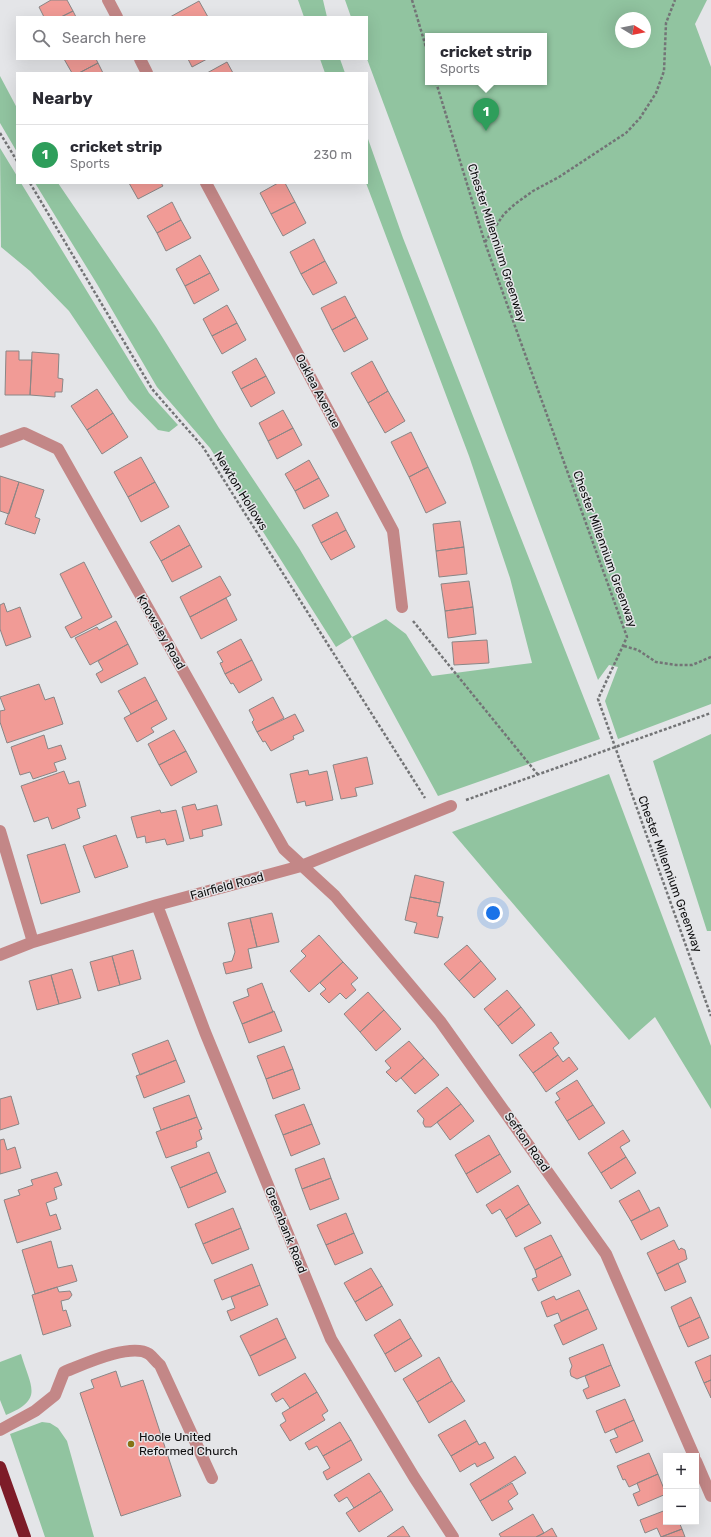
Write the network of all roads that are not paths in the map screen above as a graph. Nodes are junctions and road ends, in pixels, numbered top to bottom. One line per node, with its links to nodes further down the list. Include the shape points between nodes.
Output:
1 (108, 0): 2 (street)
2 (116, 16)
3 (140, 60): 4 (street)
4 (146, 72)
5 (207, 184): 7 (street, Oaklea Avenue, via 393,531)
6 (0, 442): 10 (street, Knowsley Road, via 24,433 58,449 284,849)
7 (402, 607)
8 (451, 806): 10 (street, Fairfield Road)
9 (0, 831): 12 (street)
10 (301, 866): 11 (street, Fairfield Road); 15 (street, Sefton Road, via 335,896 440,1021 606,1254)
11 (157, 905): 12 (street, Fairfield Road); 21 (street, Greenbank Road, via 208,1039 331,1339)
12 (33, 942): 13 (street, Fairfield Road)
13 (0, 954)
14 (0, 1430): 18 (street, via 36,1411 55,1395 64,1372 115,1353 148,1353 160,1366)
15 (693, 1453)
16 (0, 1467): 20 (highway)
17 (699, 1468): 19 (street)
18 (212, 1478)
19 (711, 1496)
20 (25, 1537)
21 (453, 1537)

